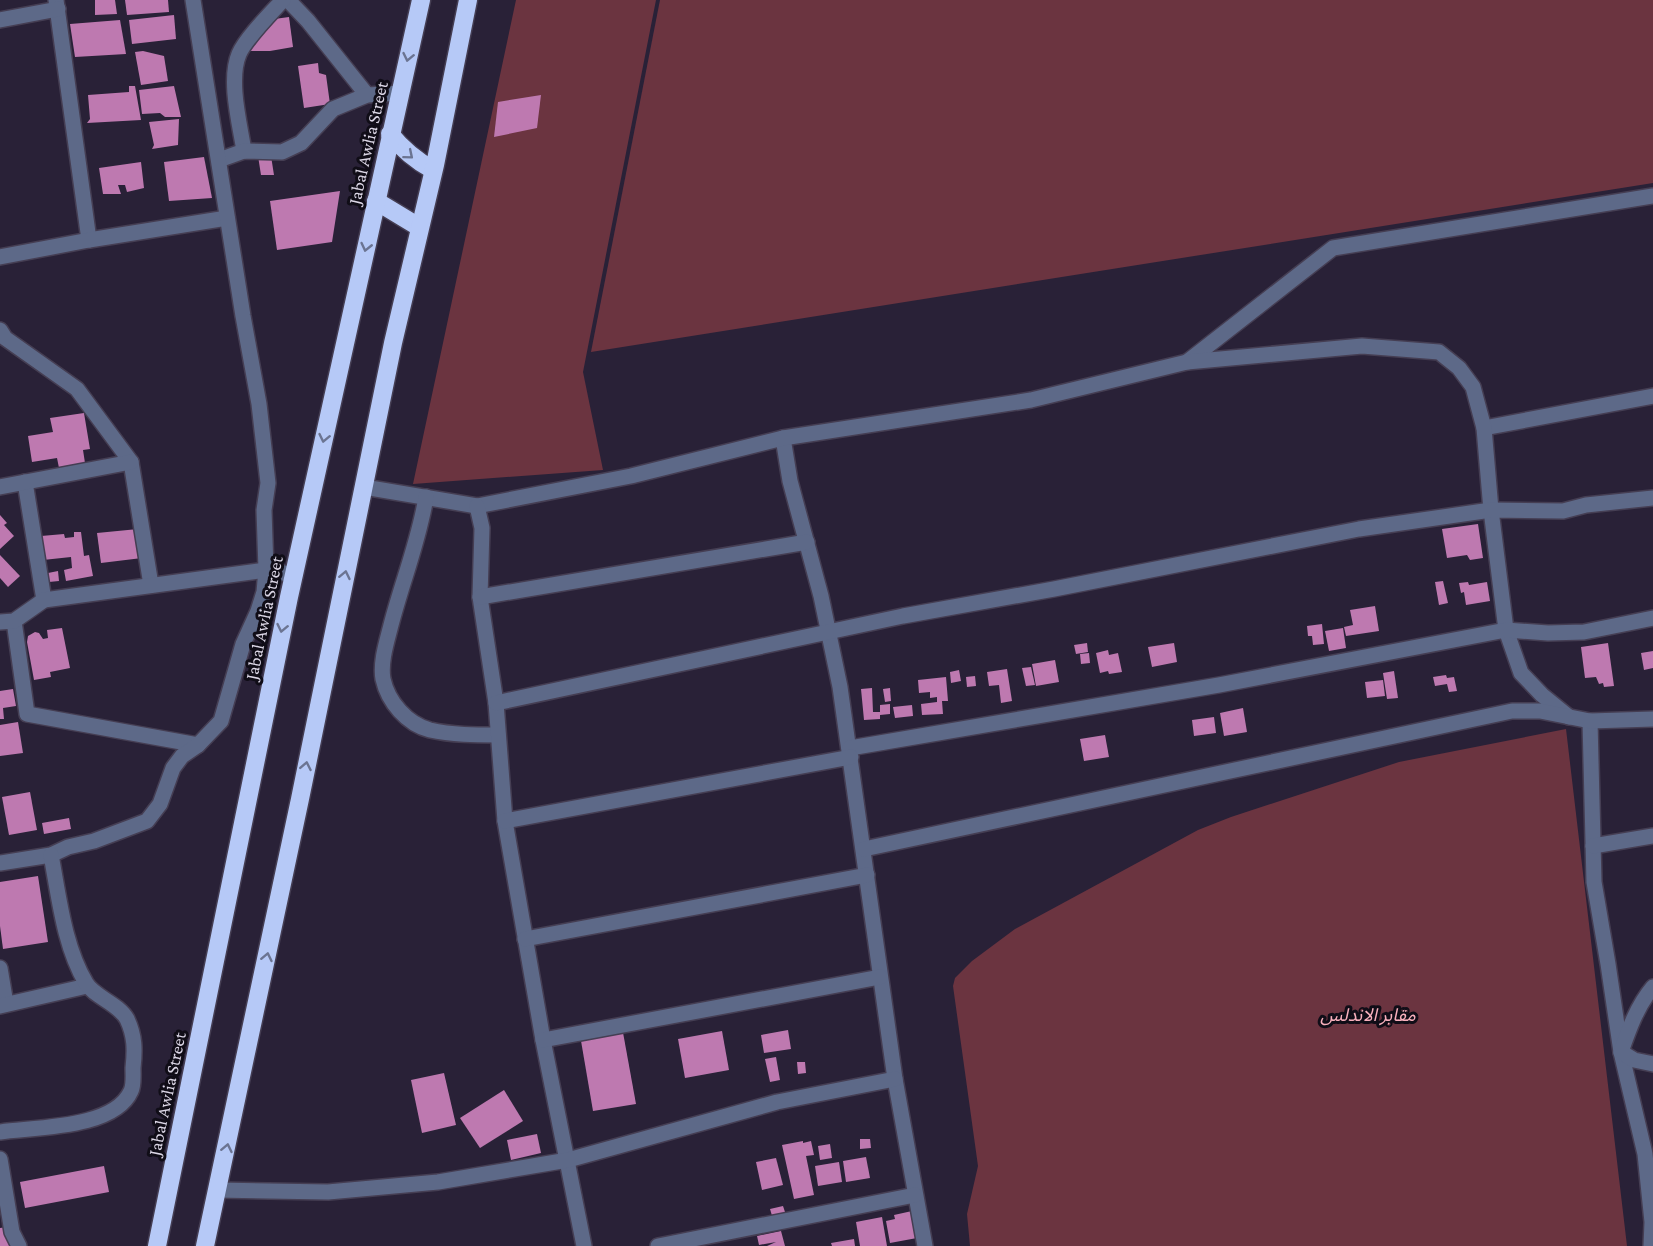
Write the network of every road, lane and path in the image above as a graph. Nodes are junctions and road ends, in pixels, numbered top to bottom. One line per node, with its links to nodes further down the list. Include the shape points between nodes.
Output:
1 (193, 0): 12 (street)
2 (283, 0): 11 (street, via 239,54 235,89)
3 (288, 0): 9 (street)
4 (421, 0): 8 (highway, Jabal Awlia Street, one-way to 8)
5 (468, 0): 13 (highway)
6 (57, 5): 7 (street); 18 (street)
7 (0, 20)
8 (401, 93): 9 (street); 10 (highway, Jabal Awlia Street)
9 (367, 95): 11 (street, via 333,109 301,143 282,152)
10 (390, 134): 13 (highway, one-way to 13, via 415,160); 15 (highway, Jabal Awlia Street)
11 (244, 152): 12 (street)
12 (219, 160): 16 (street)
13 (433, 170): 17 (highway)
14 (1653, 196): 21 (street, via 1333,248)
15 (376, 201): 17 (highway); 35 (highway, Jabal Awlia Street, one-way to 35)
16 (227, 218): 18 (street); 34 (street, via 260,404 268,483 264,510)
17 (419, 227): 28 (highway)
18 (89, 240): 19 (street)
19 (0, 257)
20 (0, 330): 25 (street, via 5,338 77,389)
21 (1187, 362): 23 (street, via 1362,346 1439,352 1459,368 1473,387); 24 (street, via 1031,400)
22 (1653, 396): 23 (street)
23 (1484, 428): 32 (street)
24 (783, 438): 31 (street, via 631,476); 33 (street, via 790,482)
25 (131, 462): 26 (street); 36 (street)
26 (25, 482): 27 (street); 38 (street)
27 (0, 487)
28 (364, 487): 29 (street); 70 (highway, one-way to 28)
29 (426, 497): 31 (street); 47 (street, via 422,524 388,639 383,680 400,712 429,730)
30 (1653, 498): 32 (street, via 1563,511)
31 (477, 506): 37 (street, via 482,528)
32 (1491, 510): 41 (street); 42 (street, via 1359,530)
33 (807, 542): 37 (street); 42 (street)
34 (266, 570): 35 (street); 36 (street); 48 (street, via 264,592 243,644 221,721)
35 (294, 575): 73 (highway, Jabal Awlia Street, one-way to 73)
36 (150, 585): 38 (street)
37 (480, 597): 43 (street)
38 (44, 600): 40 (street)
39 (1653, 618): 41 (street, via 1584,632)
40 (7, 621): 48 (street, via 27,714)
41 (1506, 630): 44 (street, via 1521,673); 49 (street)
42 (829, 631): 43 (street); 49 (street)
43 (496, 703): 47 (street)
44 (1569, 717): 46 (street); 53 (street, via 1512,711)
45 (1653, 719): 46 (street)
46 (1590, 721): 52 (street)
47 (498, 735): 50 (street)
48 (198, 745): 54 (street, via 173,768 159,804 147,821)
49 (850, 753): 50 (street); 53 (street)
50 (505, 821): 57 (street)
51 (1653, 836): 52 (street)
52 (1593, 846): 64 (street, via 1594,882)
53 (864, 849): 56 (street)
54 (51, 855): 55 (street); 60 (street, via 71,948)
55 (0, 863)
56 (867, 875): 57 (street); 59 (street)
57 (525, 939): 63 (street)
58 (0, 968): 62 (street)
59 (880, 977): 63 (street); 66 (street)
60 (87, 986): 62 (street); 67 (street, via 126,1018 135,1044 131,1091 117,1108 86,1122)
61 (1653, 987): 64 (street, via 1643,998)
62 (3, 1005)
63 (543, 1040): 69 (street)
64 (1621, 1052): 65 (street); 78 (street, via 1645,1154)
65 (1653, 1064)
66 (895, 1079): 69 (street, via 777,1102); 71 (street)
67 (0, 1132)
68 (0, 1159): 72 (street, via 12,1232)
69 (568, 1160): 70 (street, via 438,1182 328,1192); 75 (street)
70 (218, 1190): 74 (highway)
71 (915, 1196): 76 (street); 77 (street)
72 (19, 1246)
73 (157, 1246)
74 (205, 1246)
75 (584, 1246)
76 (658, 1246)
77 (925, 1246)
78 (1651, 1246)

